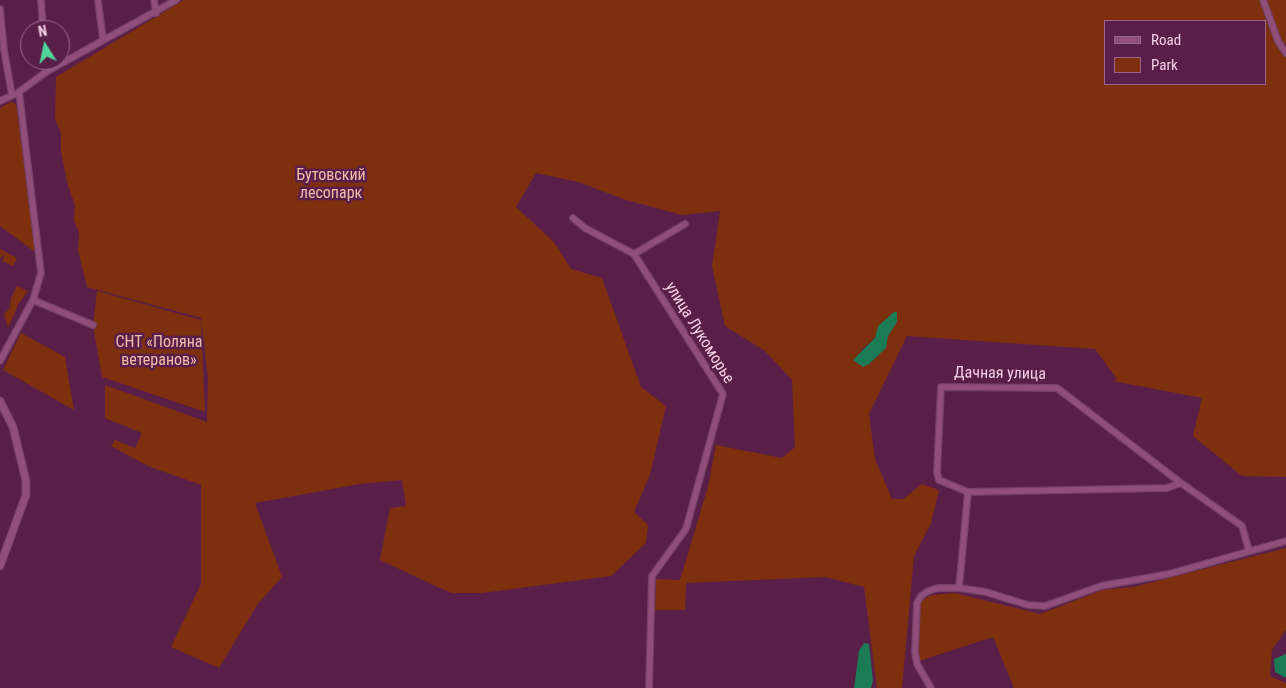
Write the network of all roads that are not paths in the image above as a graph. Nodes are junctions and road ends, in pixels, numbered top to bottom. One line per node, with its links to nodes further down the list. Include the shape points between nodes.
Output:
1 (41, 0): 8 (street)
2 (98, 0): 9 (street)
3 (154, 0): 7 (street)
4 (176, 0): 7 (street)
5 (1263, 0): 10 (street, via 1278,41)
6 (0, 9): 13 (street)
7 (156, 12): 9 (street)
8 (42, 20)
9 (102, 40): 11 (street)
10 (1286, 53)
11 (46, 72): 12 (street)
12 (19, 92): 13 (street); 18 (street, via 41,273)
13 (12, 95): 14 (street)
14 (0, 101)
15 (573, 218): 17 (street, улица Лукоморье, via 585,228)
16 (685, 224): 17 (street)
17 (634, 254): 28 (street, улица Лукоморье, via 723,394 686,529 652,576)
18 (33, 300): 19 (street); 20 (street)
19 (93, 325)
20 (0, 361)
21 (0, 401): 26 (street, via 13,427 26,481 26,495)
22 (1181, 483): 23 (street, Дачная улица, via 1167,488); 23 (street, Дачная улица, via 1057,388 941,387 939,480); 25 (street, Дачная улица, via 1242,526)
23 (968, 492): 27 (street)
24 (1286, 541): 25 (street)
25 (1249, 551): 27 (street, via 1169,574 1101,586 1045,606 1028,606 986,592)
26 (0, 566)
27 (959, 588): 29 (street, via 928,591 916,604 916,659)
28 (649, 688)
29 (932, 688)

